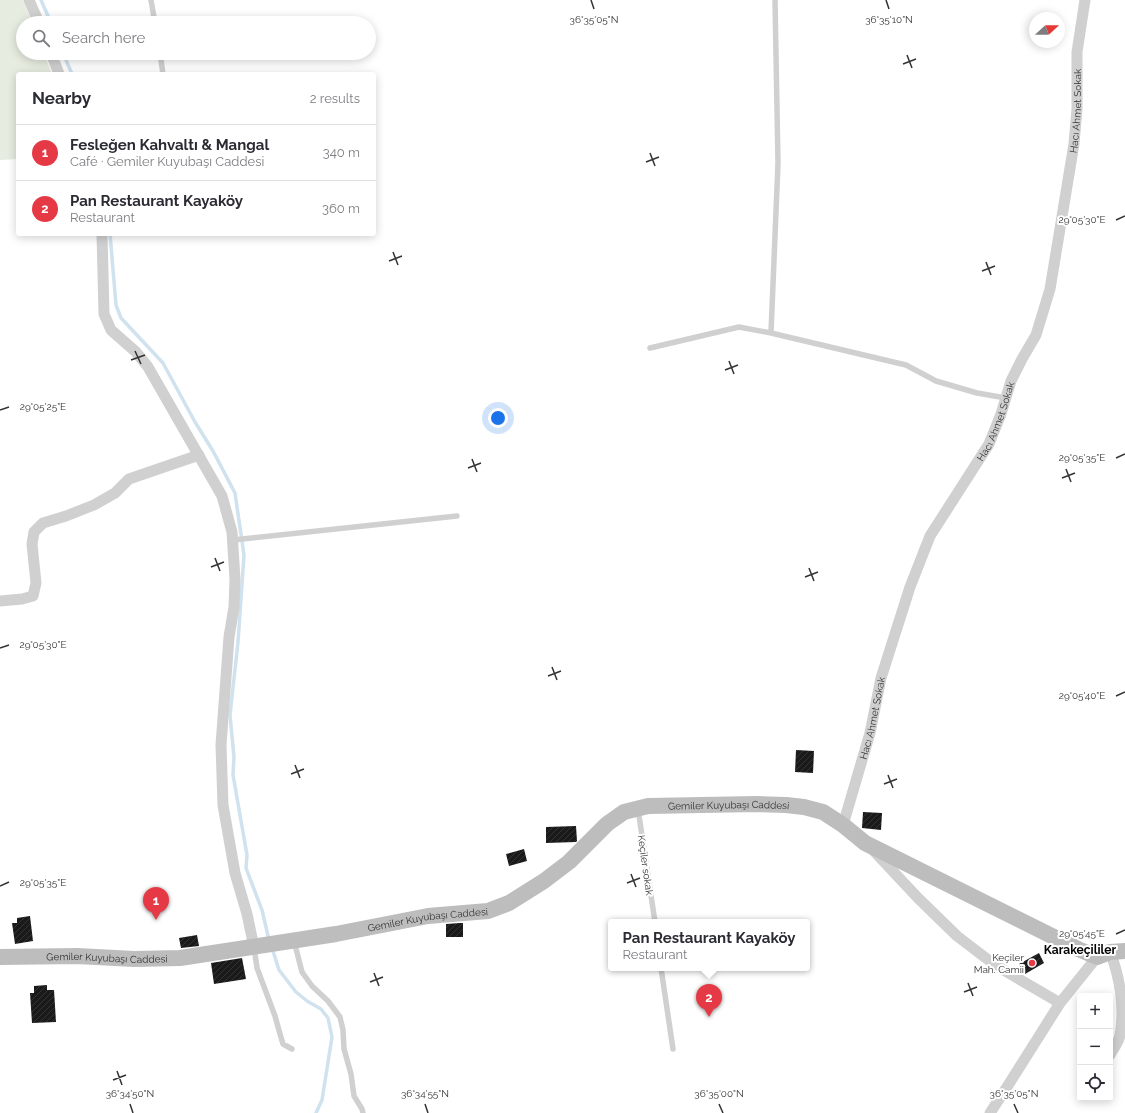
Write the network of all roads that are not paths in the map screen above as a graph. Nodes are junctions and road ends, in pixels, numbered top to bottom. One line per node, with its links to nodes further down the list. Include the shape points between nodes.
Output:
1 (29, 0): 5 (street)
2 (151, 0): 6 (lane)
3 (775, 0): 12 (lane, via 778,163)
4 (1085, 0): 14 (street, Hacı Ahmet Sokak, via 1077,52 1074,144 1050,289 1036,335 1011,381)
5 (36, 16)
6 (154, 16)
7 (54, 60): 9 (street)
8 (161, 60): 10 (lane)
9 (58, 72)
10 (163, 72)
11 (102, 236): 15 (street, via 104,314 111,330 136,352 148,367)
12 (771, 333): 13 (lane, via 739,327); 14 (lane, via 906,365 936,381)
13 (650, 348)
14 (1006, 398): 20 (street, Hacı Ahmet Sokak, via 989,444 930,536 910,587 882,678 870,733)
15 (199, 455): 17 (street, via 222,496); 18 (street, via 129,480 115,493 94,505 43,522 34,532 32,544 36,583 33,596)
16 (457, 516): 17 (lane)
17 (234, 539): 24 (street, via 234,607 220,745 223,805 235,873)
18 (0, 601)
19 (638, 808): 20 (street, Gemiler Kuyubaşı Caddesi, via 786,805 822,812); 22 (lane, Keçiler sokak); 23 (street, Gemiler Kuyubaşı Caddesi, via 624,812 607,824 568,862 544,881 499,907 488,911 428,916)
20 (843, 825): 21 (street)
21 (865, 843): 25 (street, via 1078,949); 28 (street, via 957,936 995,965)
22 (655, 919)
23 (286, 942): 24 (street, Gemiler Kuyubaşı Caddesi); 32 (lane, via 302,972 340,1018 354,1096)
24 (256, 946): 26 (street, Gemiler Kuyubaşı Caddesi, via 180,958); 29 (lane, via 257,968 283,1044)
25 (1110, 953): 28 (street); 31 (street, via 1117,969 1123,1005 1120,1036)
26 (0, 957)
27 (661, 971): 30 (lane)
28 (1060, 1003): 33 (street)
29 (292, 1049)
30 (673, 1049)
31 (1113, 1049)
32 (363, 1113)
33 (990, 1113)

